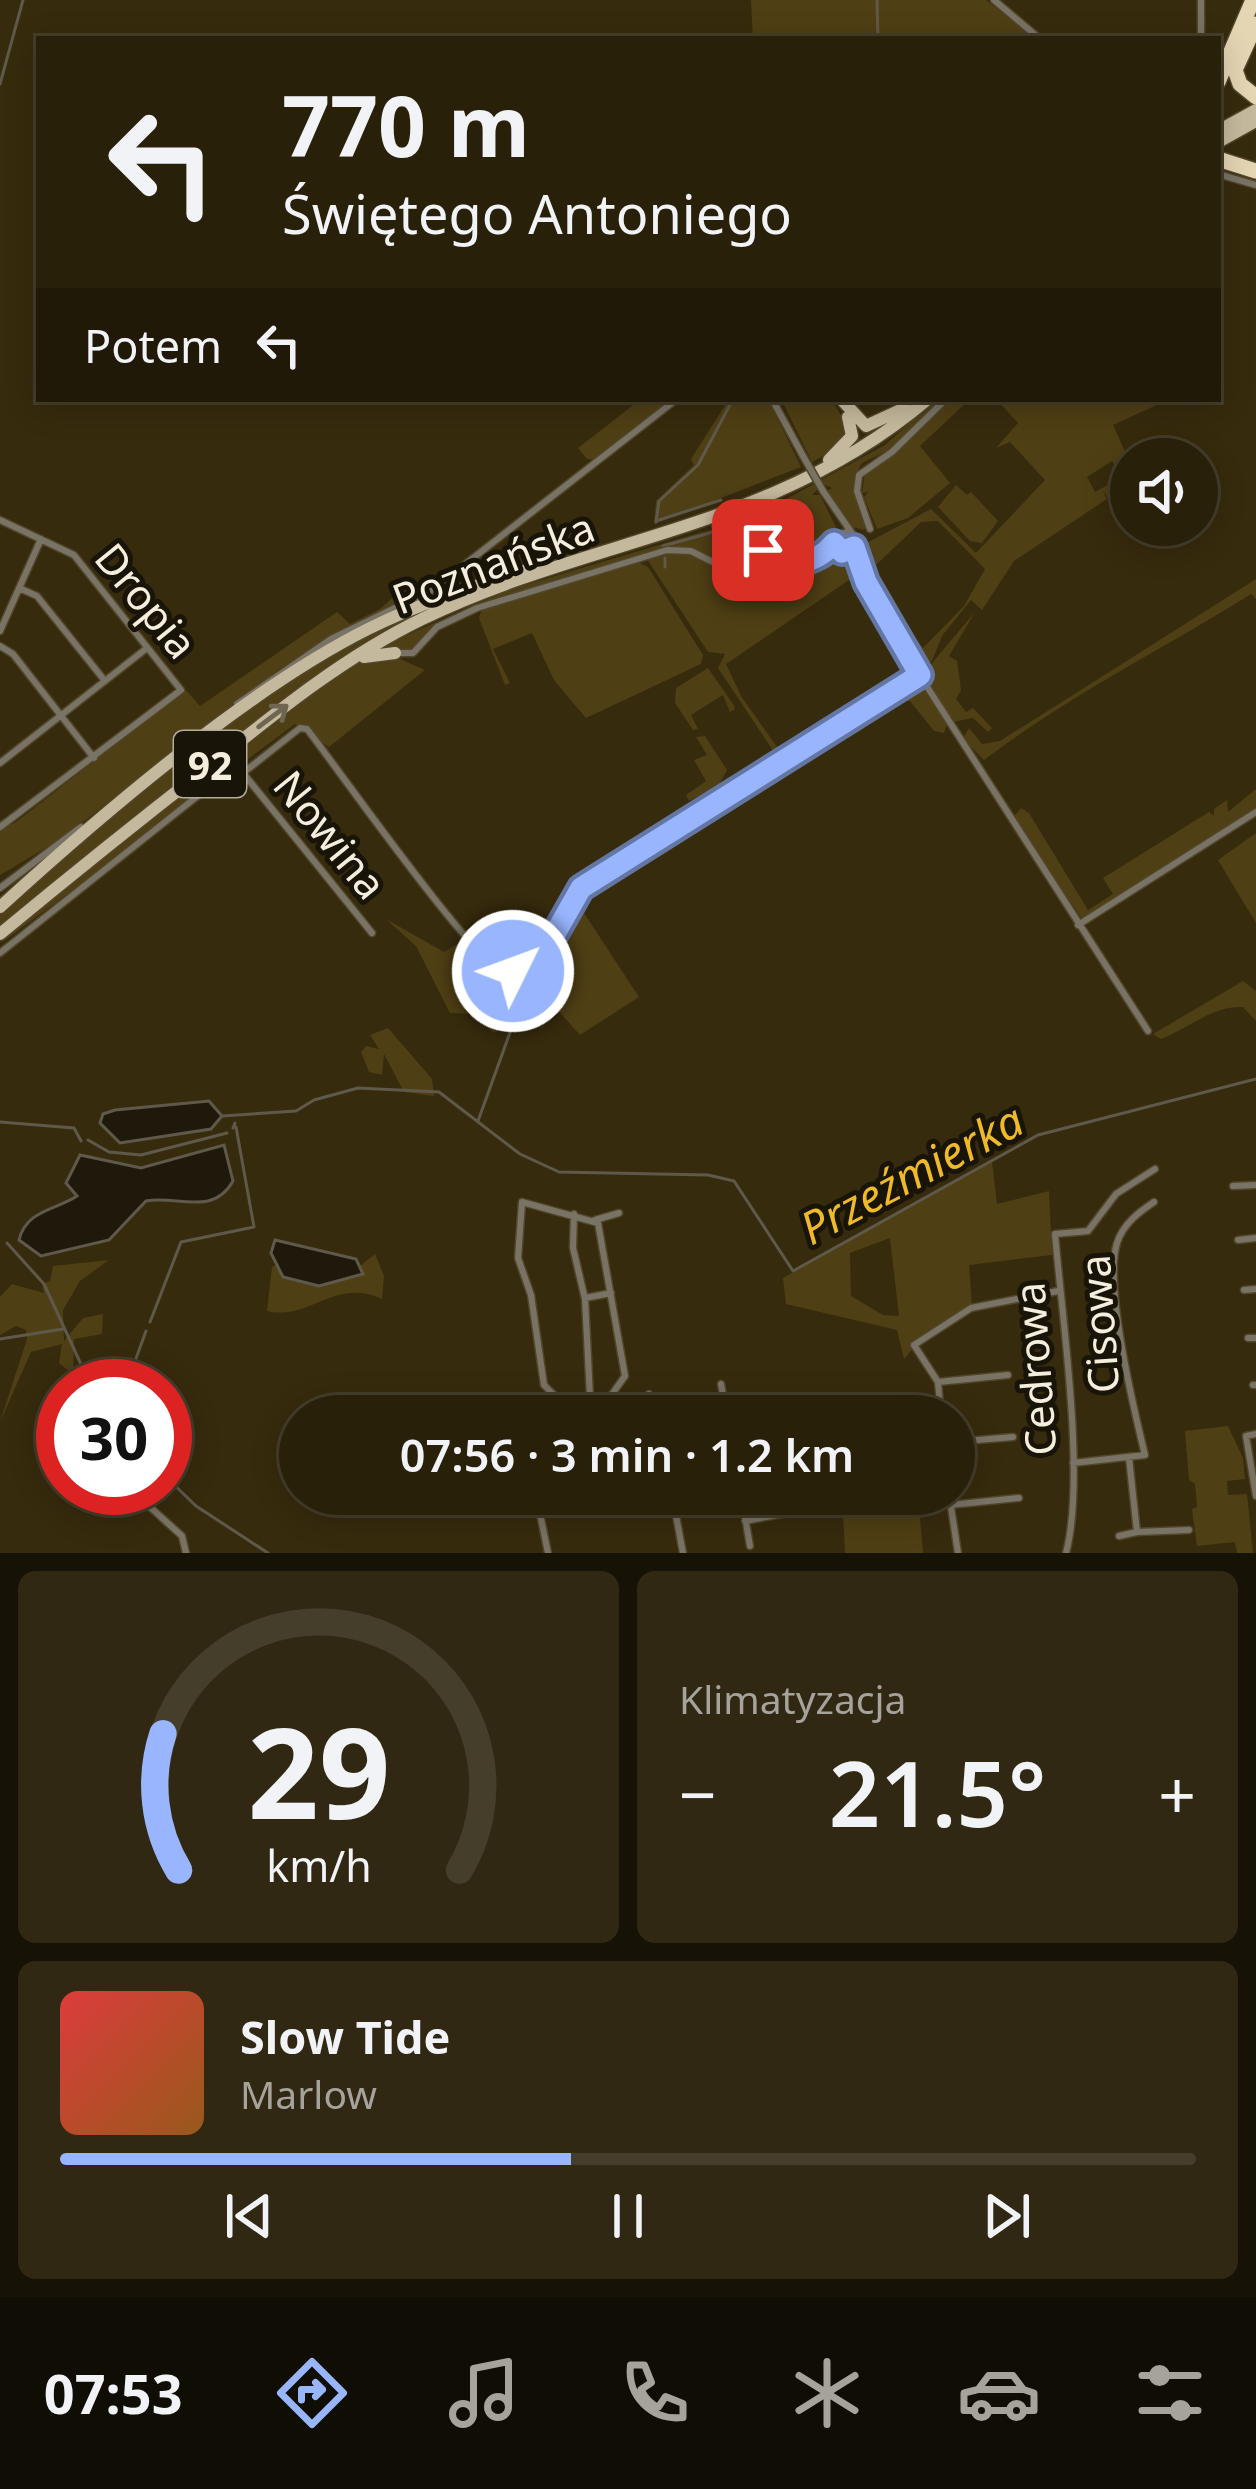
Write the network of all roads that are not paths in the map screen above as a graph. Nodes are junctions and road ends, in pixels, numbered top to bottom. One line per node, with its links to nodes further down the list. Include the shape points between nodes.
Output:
1 (994, 0): 5 (street)
2 (1201, 0): 6 (street)
3 (1253, 0): 7 (highway)
4 (1256, 24): 8 (highway, via 1235,70)
5 (1036, 36)
6 (1201, 36)
7 (1221, 75)
8 (1256, 97)
9 (1256, 110): 11 (main road)
10 (1256, 121): 12 (main road)
11 (1221, 129)
12 (1221, 140)
13 (1221, 160): 14 (highway)
14 (1256, 172)
15 (1221, 175): 16 (street)
16 (1256, 185)
17 (673, 402): 52 (street, via 432,590 279,672)
18 (774, 402): 26 (street, bridge)
19 (839, 402): 24 (main road, via 853,432)
20 (841, 402): 23 (main road, via 866,426)
21 (924, 402): 25 (main road, Poznańska / 92)
22 (943, 402): 28 (street, via 861,471 856,489)
23 (910, 403): 24 (main road, Poznańska / 92)
24 (829, 460): 53 (main road, Poznańska / 92, via 724,508 450,594 356,635 221,726)
25 (809, 480): 30 (main road, Poznańska / 92); 34 (main road, via 754,516 753,532)
26 (835, 515): 29 (street); 32 (street)
27 (0, 520): 31 (street, Dropia)
28 (870, 529): 29 (street); 33 (street)
29 (851, 533): 32 (street); 33 (street)
30 (670, 534): 34 (main road, via 734,523); 43 (main road, Poznańska / 92, via 474,596)
31 (41, 539): 38 (street); 41 (street, Dropia, via 74,555)
32 (839, 545): 33 (street); 34 (main road, via 796,564); 35 (street); 36 (street)
33 (855, 546): 35 (street)
34 (770, 562): 36 (main road); 37 (main road)
35 (859, 568): 44 (street)
36 (796, 569): 37 (street)
37 (757, 582): 42 (street, via 691,551 667,550 477,608 437,627 413,652)
38 (20, 588): 39 (street); 45 (street, via 38,596)
39 (0, 631)
40 (0, 646): 46 (street)
41 (147, 648): 45 (street); 47 (street, Dropia, via 181,690)
42 (395, 653): 43 (main road)
43 (341, 666): 56 (main road, Poznańska / 92, one-way to 43)
44 (920, 675): 49 (street, via 581,888 552,937 505,973 454,922 307,729); 54 (street)
45 (105, 681): 46 (street)
46 (61, 715): 47 (street); 48 (street)
47 (94, 758): 51 (street)
48 (0, 763)
49 (243, 773): 55 (street, Nowina); 57 (street, via 229,771)
50 (1256, 812): 54 (street)
51 (0, 826)
52 (2, 889)
53 (0, 907)
54 (1078, 925): 58 (street)
55 (372, 933)
56 (0, 934)
57 (0, 953)
58 (1148, 1030)
59 (1155, 1169): 70 (street, Cedrowa, via 1116,1193 1088,1232 1055,1234)
60 (1256, 1185): 61 (street)
61 (1233, 1186)
62 (1154, 1202): 84 (street, Cisowa, via 1127,1224 1116,1246 1125,1377 1145,1455)
63 (619, 1213): 65 (street)
64 (574, 1214): 65 (street); 72 (street); 76 (street, via 522,1202 518,1258 544,1385)
65 (595, 1220): 71 (street)
66 (1256, 1238): 67 (street)
67 (1238, 1240)
68 (1256, 1289): 69 (street)
69 (1244, 1290)
70 (1060, 1291): 74 (street, via 971,1308 914,1345); 85 (street, Cedrowa)
71 (611, 1293): 72 (street); 78 (street, via 625,1376)
72 (585, 1298): 77 (street)
73 (1008, 1375): 74 (street)
74 (938, 1382): 80 (street)
75 (721, 1384): 79 (street)
76 (554, 1395)
77 (589, 1395)
78 (612, 1395)
79 (723, 1395)
80 (939, 1395)
81 (1256, 1433): 86 (street, via 1246,1436)
82 (1013, 1437): 83 (street)
83 (975, 1440)
84 (1129, 1458): 85 (street); 97 (street)
85 (1071, 1464): 104 (street, Cedrowa)
86 (1256, 1496)
87 (1019, 1498): 88 (street)
88 (975, 1502)
89 (159, 1515): 100 (street, via 182,1536)
90 (540, 1515): 101 (street)
91 (676, 1515): 102 (street)
92 (745, 1515): 95 (street)
93 (781, 1515): 95 (street)
94 (952, 1515): 103 (street)
95 (746, 1521): 99 (street)
96 (1189, 1530): 97 (street)
97 (1137, 1532): 98 (street)
98 (1119, 1536)
99 (750, 1546)
100 (186, 1553)
101 (548, 1553)
102 (683, 1553)
103 (958, 1553)
104 (1066, 1553)

